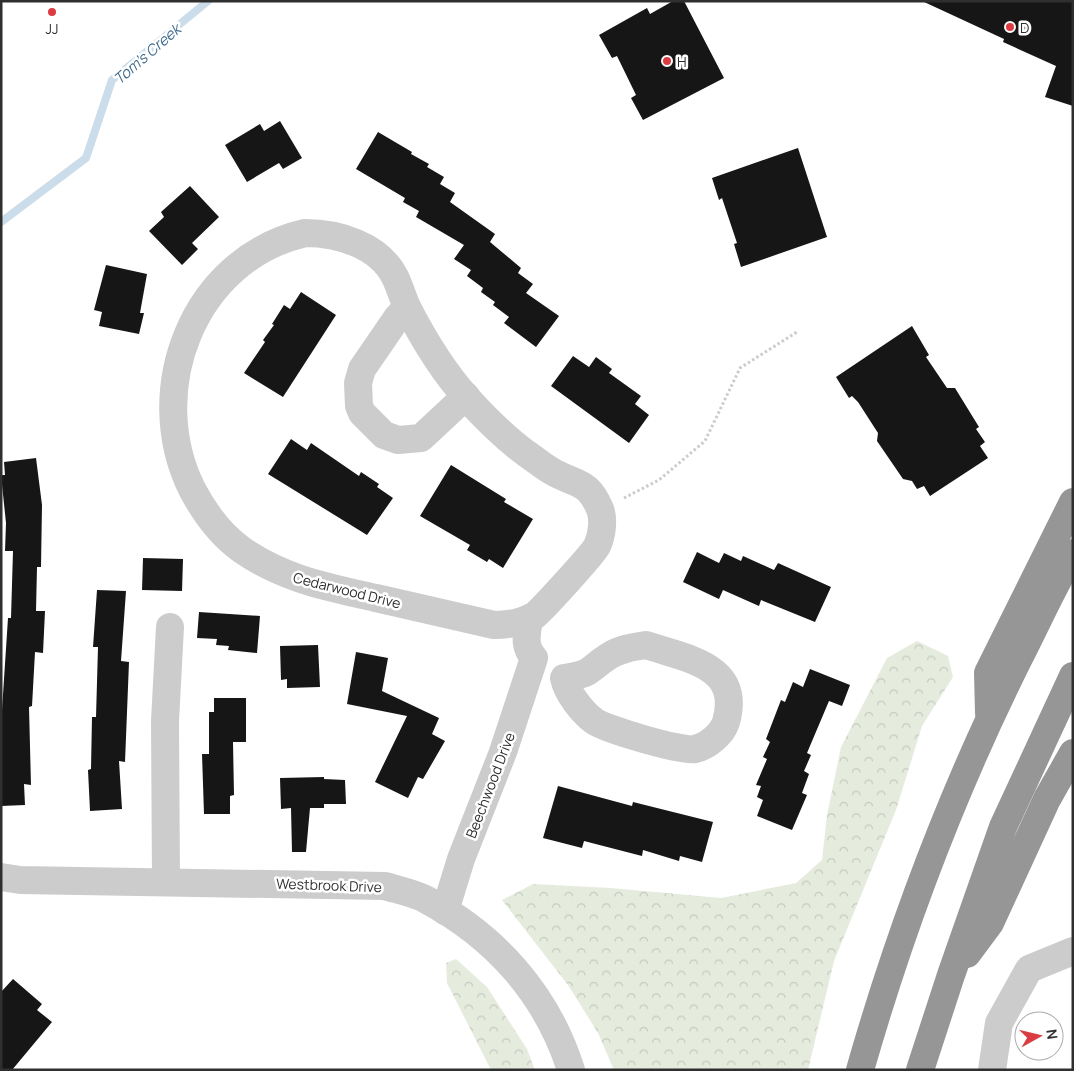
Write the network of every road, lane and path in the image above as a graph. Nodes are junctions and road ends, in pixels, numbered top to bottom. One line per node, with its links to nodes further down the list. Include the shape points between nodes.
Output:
1 (407, 307): 3 (street, Cedarwood Drive, via 438,360); 3 (street, via 362,369 358,383 362,413 384,435 398,440 421,438); 7 (street, Cedarwood Drive, via 395,276 385,264 351,240 326,233 304,233 269,244 238,265 201,310 184,344 175,374 174,437 184,473 213,523 240,548 267,566 300,581 494,624 510,625)
2 (797, 332): 5 (path, via 740,368 704,441 658,480)
3 (466, 396): 5 (street, via 525,452 556,474 576,480 589,489)
4 (1073, 502): 12 (highway, via 988,673)
5 (601, 510): 7 (street, via 602,529 597,546)
6 (1073, 553): 12 (highway)
7 (530, 618): 9 (street, via 526,641 528,652)
8 (170, 628): 15 (street, via 165,721)
9 (534, 658): 11 (street, via 550,679); 16 (street, Beechwood Drive)
10 (1073, 676): 18 (highway, via 1003,827)
11 (564, 678): 11 (street, via 566,688 594,722 674,748 694,749 712,741 724,726 730,707 727,688 715,672 702,664 646,645 627,648 609,656 590,672)
12 (989, 718): 20 (highway, via 927,865)
13 (1073, 753): 18 (highway, via 1047,799 990,923)
14 (1, 877): 15 (street, Westbrook Drive)
15 (166, 882): 16 (street, Westbrook Drive, via 385,886 424,898)
16 (444, 911): 19 (street, Westbrook Drive, via 507,959 546,1012)
17 (1073, 952): 22 (street, via 1029,969 999,1023)
18 (951, 975): 21 (highway)
19 (571, 1070)
20 (860, 1070)
21 (920, 1070)
22 (992, 1070)

